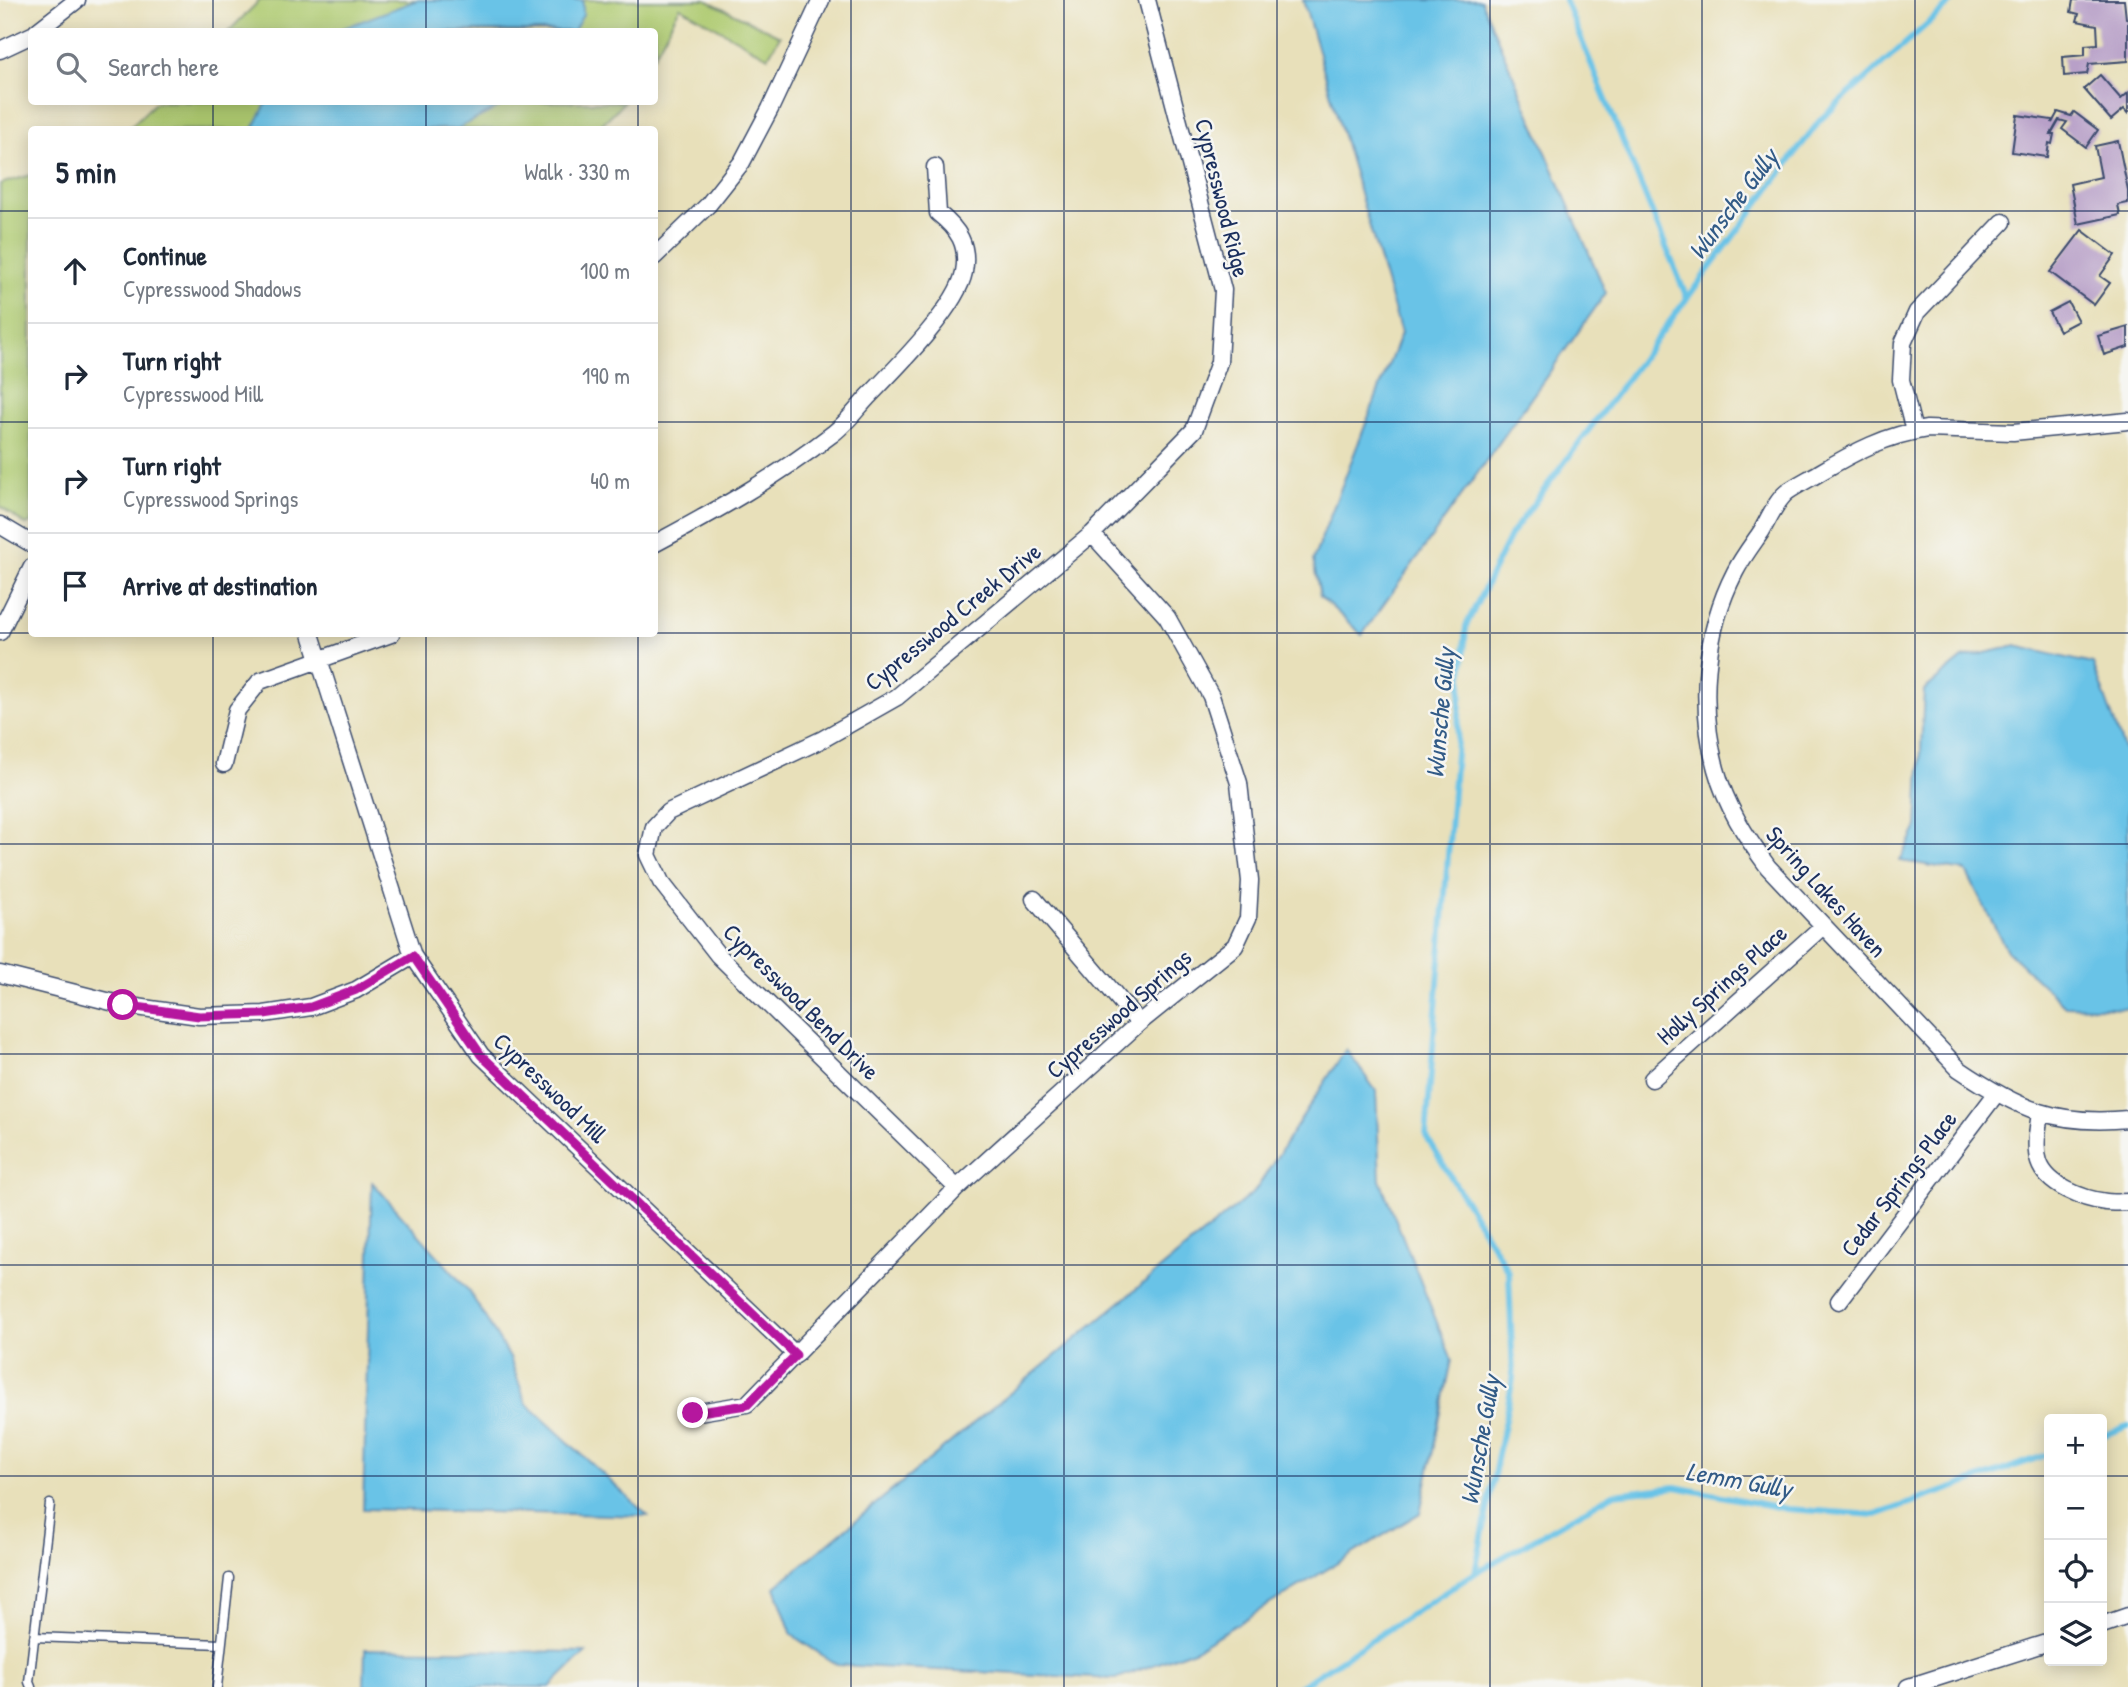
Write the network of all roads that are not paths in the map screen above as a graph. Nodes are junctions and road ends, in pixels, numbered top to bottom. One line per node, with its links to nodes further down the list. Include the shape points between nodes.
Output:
1 (77, 0): 4 (street)
2 (821, 0): 9 (street, via 742,162 708,205)
3 (1147, 0): 13 (street, Cypresswood Ridge, via 1223,290 1219,362 1194,430)
4 (41, 28)
5 (28, 37): 6 (street)
6 (0, 50)
7 (935, 167): 15 (street, via 938,213 955,227 964,244 964,271 957,292 915,348 833,434 742,497)
8 (2003, 222): 11 (street, via 1917,312 1903,343 1901,380)
9 (658, 253)
10 (2128, 421): 11 (street, Spring Lakes Haven, via 2013,432)
11 (1914, 431): 24 (street, Spring Lakes Haven, via 1861,448 1785,494 1735,572 1718,612 1710,648 1707,715 1716,770 1728,803 1768,867)
12 (0, 525): 14 (street)
13 (1092, 534): 22 (street, Cypresswood Creek Drive, via 897,697 823,740 668,811); 27 (street, Cypresswood Springs, via 1167,617 1211,696 1239,783 1250,881 1248,918 1235,946)
14 (28, 542)
15 (658, 542)
16 (28, 575): 17 (street)
17 (0, 632)
18 (312, 637): 20 (street, Cypresswood Mill)
19 (382, 637): 20 (street)
20 (319, 658): 21 (street, via 260,681 237,710); 25 (street, Cypresswood Mill)
21 (224, 764)
22 (654, 827): 32 (street, Cypresswood Bend Drive, via 648,855 661,882 718,955)
23 (1034, 899): 27 (street)
24 (1823, 926): 28 (street, Holly Springs Place); 29 (street, Spring Lakes Haven, via 1959,1069)
25 (413, 956): 26 (street, via 356,990 311,1007 264,1014 199,1016 123,1005); 35 (street, Cypresswood Mill, via 481,1055)
26 (0, 974)
27 (1139, 1023): 32 (street, Cypresswood Springs)
28 (1652, 1079)
29 (1996, 1094): 30 (street, Spring Lakes Haven); 34 (street, Cedar Springs Place)
30 (2040, 1113): 31 (street, Spring Lakes Haven, via 2074,1120); 33 (street, via 2037,1149 2045,1174 2078,1194 2106,1203)
31 (2128, 1119)
32 (957, 1188): 35 (street, Cypresswood Springs)
33 (2128, 1202)
34 (1839, 1301)
35 (796, 1355): 36 (street, Cypresswood Springs, via 747,1405)
36 (693, 1413)
37 (50, 1504): 41 (lane)
38 (229, 1578): 42 (lane)
39 (2128, 1616): 40 (street)
40 (2107, 1623)
41 (34, 1637): 42 (lane); 44 (lane)
42 (221, 1644): 45 (lane)
43 (2044, 1644): 46 (street)
44 (32, 1687)
45 (217, 1687)
46 (1908, 1687)

